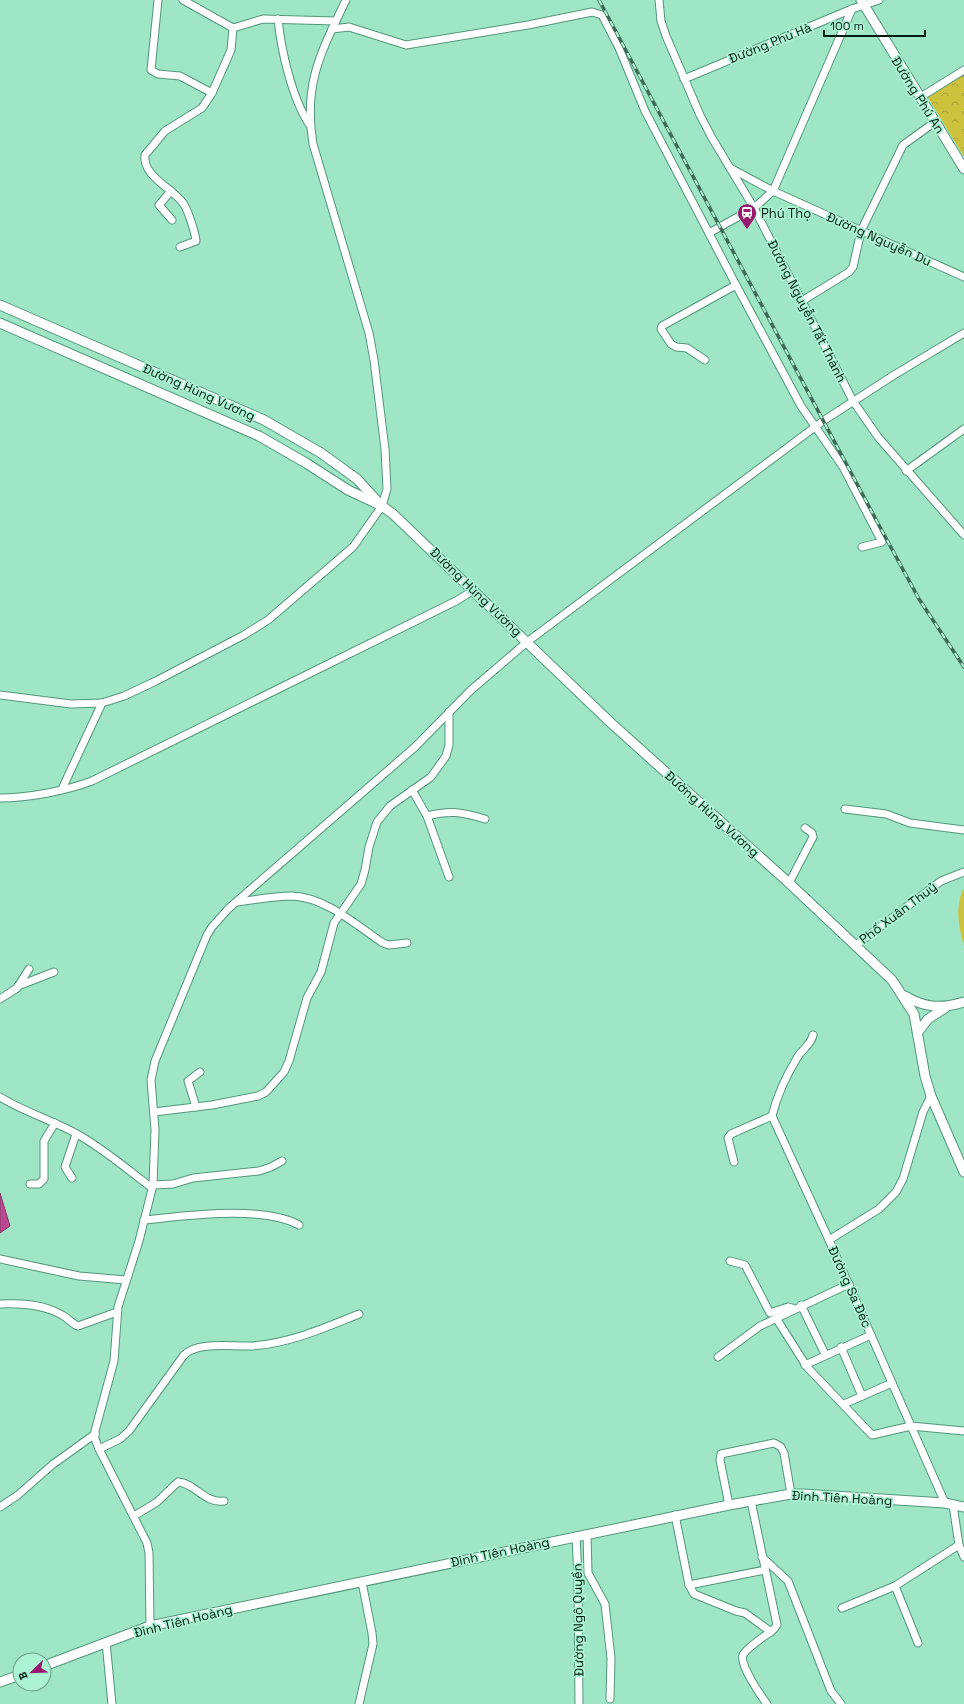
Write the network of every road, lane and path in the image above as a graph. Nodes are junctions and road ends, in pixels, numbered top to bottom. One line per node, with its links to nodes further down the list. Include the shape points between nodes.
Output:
1 (158, 0): 14 (street, via 151,70 158,74 180,76)
2 (183, 0): 10 (street)
3 (346, 0): 9 (street)
4 (659, 0): 13 (street, Đường Nguyễn Tất Thành, via 661,21)
5 (879, 0): 6 (street, Đường Phú Hà)
6 (862, 2): 7 (street, Đường Phú Hà); 15 (main road, Đường Phú An)
7 (852, 9): 13 (street, Đường Phú Hà); 21 (street)
8 (278, 19): 9 (street); 10 (street, via 258,20); 17 (street, via 279,33 297,102)
9 (336, 21): 11 (street)
10 (233, 28): 14 (street, via 231,50)
11 (332, 29): 17 (street, via 322,49 313,81); 25 (street, via 349,27 406,45 592,12 599,13 619,48 644,111)
12 (964, 70): 15 (street)
13 (684, 80): 18 (street, Đường Nguyễn Tất Thành, via 712,138)
14 (212, 93): 20 (street, via 200,110 165,131 145,155 153,175)
15 (919, 98): 16 (main road, Đường Phú An)
16 (935, 122): 19 (main road, Đường Phú An); 24 (street, via 903,145)
17 (310, 126): 38 (street, via 313,144 369,333 385,450 387,489)
18 (730, 168): 21 (street, Đường Nguyễn Du); 22 (street, Đường Nguyễn Tất Thành)
19 (964, 169)
20 (171, 191): 23 (street, via 159,205); 26 (street, via 185,207 196,238 195,242)
21 (773, 191): 22 (street); 24 (street, Đường Nguyễn Du)
22 (754, 208): 25 (street); 29 (street, Đường Nguyễn Tất Thành)
23 (172, 220)
24 (861, 231): 27 (street, Đường Nguyễn Du); 29 (street, via 853,267 849,272)
25 (709, 233): 28 (street)
26 (180, 247)
27 (964, 277)
28 (736, 286): 33 (street, via 662,326 661,329 671,344 687,348); 35 (street)
29 (802, 301): 34 (street, Đường Nguyễn Tất Thành)
30 (0, 305): 38 (main road, Đường Hùng Vương, via 264,420 321,453 357,479)
31 (0, 323): 38 (main road, Đường Hùng Vương, via 259,436 348,490)
32 (964, 333): 34 (street)
33 (705, 360)
34 (853, 401): 35 (street); 37 (street, Đường Nguyễn Tất Thành)
35 (815, 427): 40 (street, via 843,467 882,542); 42 (street)
36 (964, 429): 37 (street)
37 (906, 471): 39 (street, Đường Nguyễn Tất Thành)
38 (382, 506): 41 (main road, Đường Hùng Vương); 44 (street, via 353,547 268,620 156,681)
39 (964, 535)
40 (862, 547)
41 (474, 590): 42 (main road, Đường Hùng Vương); 46 (street, via 92,781)
42 (527, 642): 45 (street); 56 (main road, Đường Hùng Vương, via 612,723)
43 (0, 695): 44 (street, via 71,704)
44 (102, 703): 46 (street)
45 (449, 712): 47 (street, via 449,745 446,756 433,775); 57 (street, via 415,747)
46 (62, 789): 48 (street)
47 (412, 790): 50 (street); 58 (street, via 380,816 369,847 361,884)
48 (0, 798)
49 (844, 809): 53 (street, via 886,814 910,823)
50 (427, 816): 51 (street, via 453,811); 55 (street)
51 (485, 819)
52 (805, 828): 56 (street, via 814,837)
53 (964, 830)
54 (964, 872): 60 (street, Phố Xuân Thuỷ, via 941,881)
55 (449, 877)
56 (789, 883): 60 (main road, Đường Hùng Vương)
57 (236, 902): 58 (street, via 292,896 315,900); 74 (street, via 219,918 207,935 172,1016 152,1071)
58 (339, 914): 59 (street, via 383,943); 73 (street, via 332,929 321,972 307,998 284,1072 262,1094)
59 (407, 943)
60 (856, 945): 64 (main road, Đường Hùng Vương, via 892,980)
61 (29, 969): 63 (street)
62 (54, 972): 63 (street)
63 (18, 986): 65 (street)
64 (903, 995): 67 (main road, via 923,1005); 68 (main road, Đường Hùng Vương, via 914,1014)
65 (0, 999)
66 (964, 1002): 67 (main road)
67 (946, 1007): 68 (main road, via 928,1019)
68 (918, 1032): 71 (main road, Đường Hùng Vương)
69 (813, 1035): 75 (street, via 812,1041 797,1056 776,1099)
70 (200, 1072): 73 (street, via 188,1081)
71 (931, 1096): 80 (main road, Đường Hùng Vương); 86 (street, Đường Sa Đéc, via 922,1112 903,1179 896,1192 879,1208)
72 (0, 1097): 76 (street)
73 (196, 1107): 74 (street)
74 (154, 1112): 83 (street)
75 (772, 1116): 79 (street, via 731,1134 728,1144); 86 (street)
76 (55, 1123): 77 (street); 82 (street, via 44,1141 44,1179 39,1184)
77 (76, 1134): 81 (street, via 65,1166); 83 (street)
78 (282, 1160): 83 (street, via 259,1171 193,1178)
79 (734, 1162)
80 (964, 1172)
81 (72, 1178)
82 (30, 1184)
83 (153, 1187): 84 (street)
84 (144, 1220): 85 (street, via 214,1213 267,1215 286,1219); 89 (street)
85 (299, 1226)
86 (829, 1240): 90 (street, Đường Sa Đéc)
87 (0, 1259): 89 (street, via 79,1276)
88 (730, 1261): 92 (street, via 746,1266 770,1313)
89 (126, 1280): 93 (street)
90 (848, 1284): 92 (street); 96 (street, Đường Sa Đéc)
91 (0, 1304): 93 (street, via 20,1303 38,1306 58,1313 78,1326)
92 (798, 1307): 95 (street); 98 (street)
93 (117, 1312): 106 (street, via 114,1361)
94 (359, 1314): 107 (street, via 293,1339 254,1346 193,1348 184,1355 128,1431 120,1439)
95 (776, 1318): 99 (street, via 760,1326); 100 (street)
96 (871, 1335): 97 (street); 101 (street, Đường Sa Đéc)
97 (841, 1347): 98 (street); 102 (street)
98 (825, 1354): 100 (street)
99 (718, 1356)
100 (805, 1365): 103 (street)
101 (892, 1383): 102 (street); 104 (street, Đường Sa Đéc)
102 (862, 1396): 103 (street)
103 (844, 1404): 104 (street, via 872,1435)
104 (911, 1426): 105 (street); 111 (street, Đường Sa Đéc)
105 (964, 1431)
106 (95, 1434): 107 (street); 113 (street, via 55,1462 18,1495)
107 (99, 1449): 116 (street)
108 (791, 1494): 110 (main road, Đinh Tiên Hoàng); 111 (main road, Đinh Tiên Hoàng); 112 (street, via 784,1453 781,1447 774,1443 721,1454)
109 (224, 1501): 116 (street, via 214,1502 189,1485 178,1482 157,1502)
110 (751, 1501): 112 (main road, Đinh Tiên Hoàng); 120 (street)
111 (949, 1504): 114 (main road, Đinh Tiên Hoàng); 119 (street, Đường Sa Đéc)
112 (729, 1505): 115 (main road, Đinh Tiên Hoàng)
113 (0, 1507)
114 (964, 1507)
115 (675, 1515): 117 (main road, Đinh Tiên Hoàng); 124 (street)
116 (134, 1516): 127 (street, via 143,1532 149,1553)
117 (587, 1534): 118 (main road, Đinh Tiên Hoàng); 134 (street, via 588,1573 605,1604 611,1662)
118 (576, 1536): 123 (main road, Đinh Tiên Hoàng); 137 (street, Đường Ngô Quyền)
119 (959, 1545): 121 (street, Đường Sa Đéc); 125 (street)
120 (762, 1557): 122 (street); 139 (street, via 788,1581 831,1691)
121 (964, 1557)
122 (765, 1570): 124 (street); 128 (street, via 777,1623)
123 (362, 1582): 127 (main road, Đinh Tiên Hoàng); 136 (street, via 373,1644)
124 (689, 1585): 128 (street, via 694,1594 744,1613)
125 (895, 1586): 126 (street); 130 (street)
126 (842, 1608)
127 (150, 1626): 129 (main road, Đinh Tiên Hoàng)
128 (771, 1632): 138 (street, via 746,1651 742,1659 744,1667)
129 (106, 1642): 131 (main road, Đinh Tiên Hoàng); 135 (street)
130 (918, 1643)
131 (52, 1663)
132 (12, 1678): 133 (main road)
133 (0, 1682)
134 (610, 1699)
135 (112, 1704)
136 (359, 1704)
137 (579, 1704)
138 (767, 1704)
139 (841, 1704)

